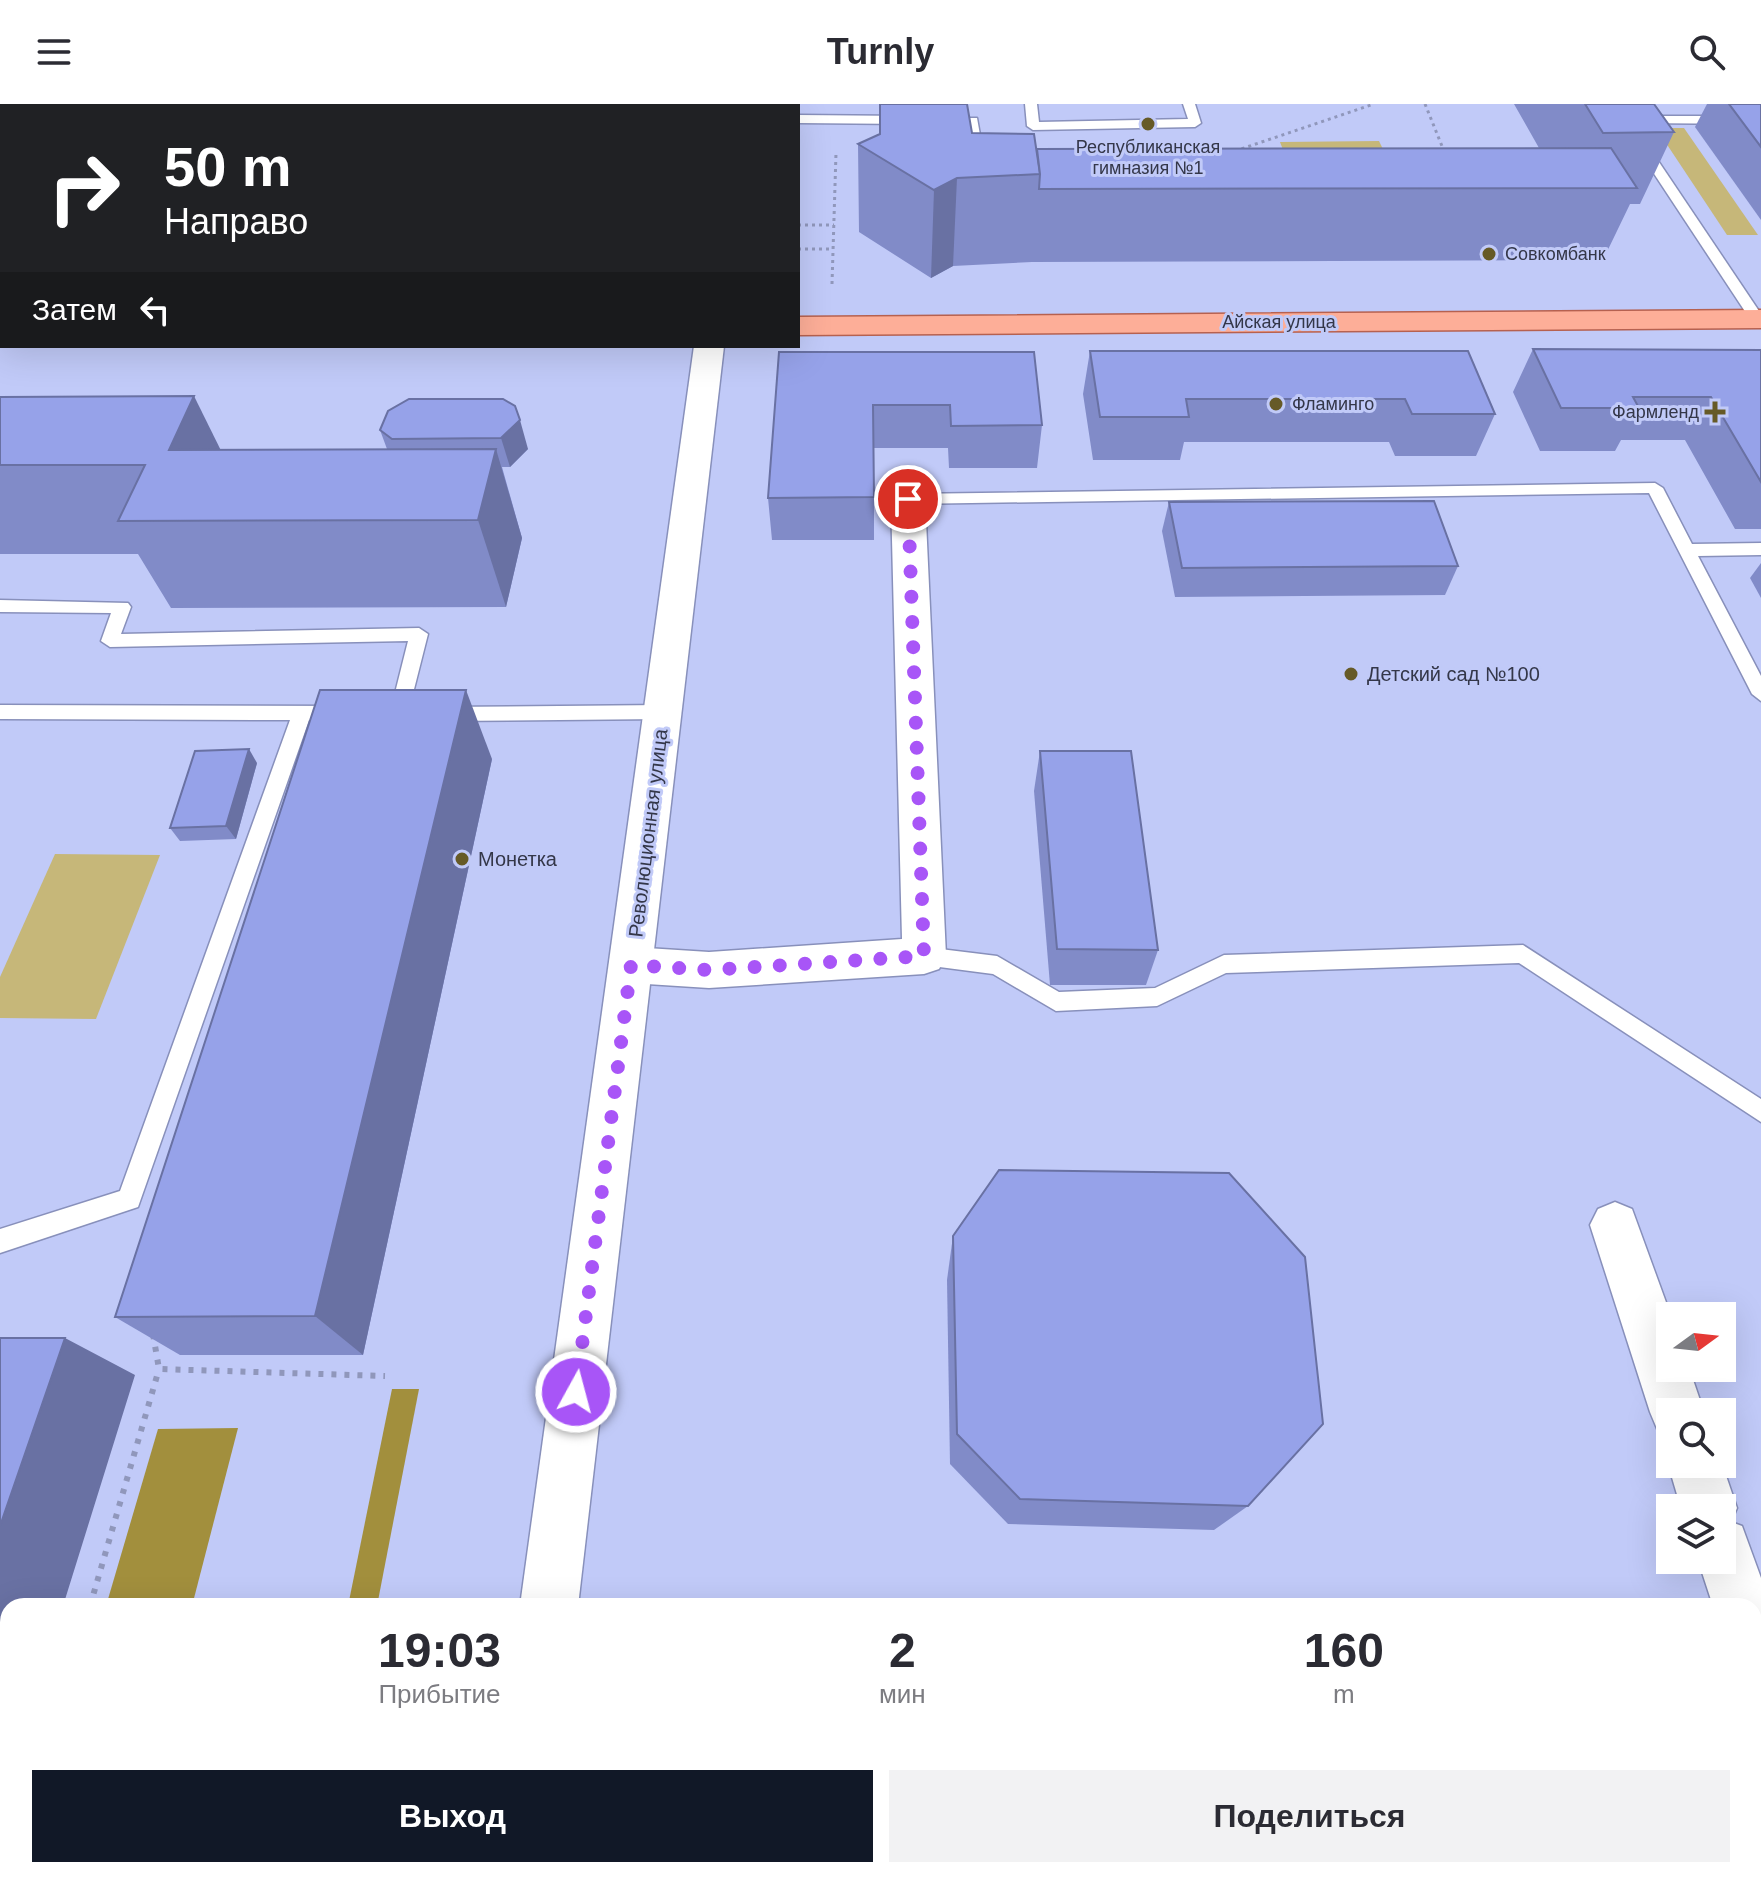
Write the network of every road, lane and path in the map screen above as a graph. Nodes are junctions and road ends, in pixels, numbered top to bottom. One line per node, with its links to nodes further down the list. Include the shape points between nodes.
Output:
1 (1031, 104): 2 (lane, via 1033,126 1195,123)
2 (1189, 104)
3 (1374, 104): 10 (path)
4 (1425, 104): 11 (path)
5 (1614, 104): 8 (lane)
6 (800, 119): 7 (lane)
7 (837, 119): 12 (lane, via 973,121); 14 (path)
8 (1625, 120): 9 (lane); 18 (lane)
9 (1761, 120)
10 (1223, 155)
11 (1449, 162)
12 (983, 178)
13 (800, 225): 14 (path)
14 (834, 225): 16 (path)
15 (800, 249): 16 (path)
16 (832, 249): 17 (path)
17 (832, 284)
18 (1760, 321): 19 (main road, Айская улица)
19 (800, 326)
20 (709, 348): 27 (main road, Революционная улица)
21 (908, 499): 23 (lane, via 1655,488); 30 (main road)
22 (1761, 549): 23 (lane)
23 (1687, 550): 25 (lane)
24 (0, 606): 27 (lane, via 122,607 110,641 419,634 407,713)
25 (1761, 694)
26 (0, 712): 29 (lane)
27 (663, 712): 31 (main road, Революционная улица)
28 (358, 713): 29 (lane)
29 (302, 714): 34 (lane, via 129,1199)
30 (924, 956): 31 (main road, via 709,970); 32 (lane, via 997,965 1056,1002 1157,997 1224,964 1523,954)
31 (631, 965): 41 (main road, Революционная улица)
32 (1761, 1112)
33 (1615, 1225): 38 (main road)
34 (0, 1241)
35 (151, 1323): 36 (path)
36 (159, 1369): 37 (path); 40 (path)
37 (385, 1376)
38 (1672, 1398)
39 (1731, 1574): 42 (main road)
40 (92, 1598)
41 (550, 1598)
42 (1739, 1598)

